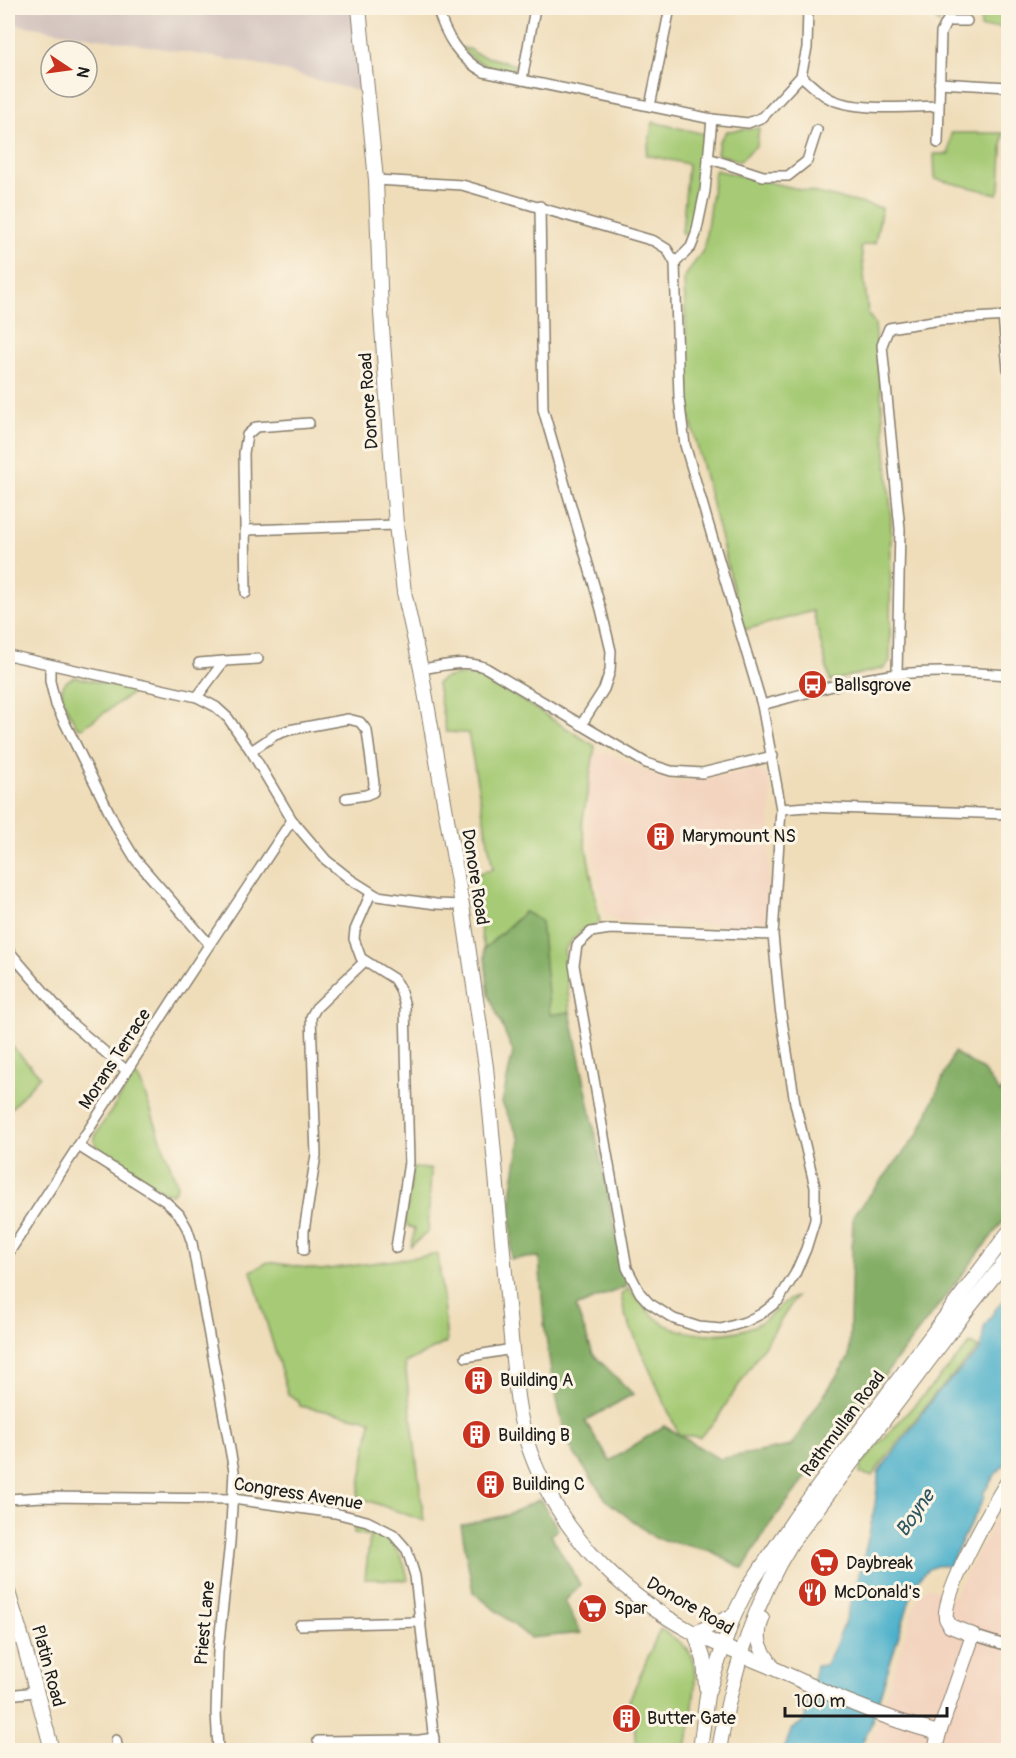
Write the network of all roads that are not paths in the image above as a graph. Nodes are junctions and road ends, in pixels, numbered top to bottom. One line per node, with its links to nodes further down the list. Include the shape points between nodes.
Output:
1 (358, 8): 17 (street, Donore Road)
2 (437, 8): 8 (street, via 444,30 471,65 484,72)
3 (535, 8): 8 (street)
4 (670, 8): 11 (street)
5 (808, 8): 7 (street, via 807,48)
6 (967, 21): 9 (street, via 947,21 941,33)
7 (801, 76): 12 (street, via 827,98 844,104); 13 (street, via 763,117 748,123)
8 (522, 80): 11 (street)
9 (939, 83): 10 (street); 12 (street)
10 (1008, 87)
11 (650, 106): 13 (street)
12 (938, 106): 15 (street)
13 (712, 119): 16 (street)
14 (817, 130): 16 (street, via 807,161 788,176 763,176)
15 (938, 143)
16 (708, 158): 19 (street, via 696,234 691,247)
17 (375, 180): 18 (street, via 462,185); 23 (street, Donore Road)
18 (540, 206): 19 (street, via 654,241 667,249); 36 (street, via 543,409 611,651 604,689)
19 (675, 262): 35 (street, via 679,398 685,445)
20 (1006, 316): 21 (street); 32 (street, via 889,328 882,345 900,529)
21 (1008, 369)
22 (309, 423): 24 (street, via 256,427 247,435)
23 (396, 525): 24 (street); 31 (street, Donore Road, via 404,592)
24 (246, 530): 25 (street)
25 (246, 593)
26 (8, 655): 30 (street)
27 (258, 659): 28 (street)
28 (224, 661): 29 (street); 34 (street)
29 (199, 663)
30 (50, 666): 34 (street); 46 (street, via 56,705 118,832 136,860)
31 (421, 669): 36 (street, via 475,663); 44 (street, Donore Road)
32 (897, 674): 33 (street, via 958,671); 35 (street)
33 (1008, 675)
34 (197, 697): 37 (street, via 222,712)
35 (762, 705): 38 (street)
36 (581, 725): 38 (street, via 646,763 671,771 702,773)
37 (251, 751): 39 (street, via 289,730 348,720 360,722 367,731 373,792); 42 (street)
38 (773, 756): 40 (street)
39 (346, 798)
40 (781, 809): 41 (street); 45 (street)
41 (1008, 814)
42 (292, 820): 43 (street, via 326,860); 46 (street, Morans Terrace)
43 (371, 893): 44 (street, via 436,904); 48 (street, via 354,939)
44 (462, 904): 56 (street, Donore Road, via 486,1067)
45 (772, 935): 45 (street, via 795,1103 815,1187 815,1220 795,1274 778,1301 746,1322 721,1329 699,1327 674,1319 649,1304 627,1268 574,964 577,945 591,932 610,929)
46 (209, 944): 49 (street, Morans Terrace)
47 (8, 950): 49 (street, via 71,1023)
48 (365, 961): 52 (street, via 394,979 405,1006 409,1162); 53 (street, via 311,1017 316,1155)
49 (127, 1071): 50 (street, Morans Terrace)
50 (78, 1146): 54 (street, Morans Terrace); 60 (street, Priest Lane, via 165,1202 187,1227 234,1471)
51 (1008, 1233): 63 (street, Rathmullan Road, via 797,1515)
52 (396, 1248)
53 (304, 1250)
54 (8, 1254)
55 (1008, 1258): 61 (street, Rathmullan Road, via 792,1542)
56 (512, 1349): 57 (street); 66 (street, Donore Road, via 526,1438 554,1504 586,1550 625,1588)
57 (466, 1357)
58 (1008, 1481): 67 (street, via 950,1592 946,1617 950,1626)
59 (8, 1499): 60 (street, Congress Avenue)
60 (233, 1499): 64 (street, Congress Avenue, via 335,1513 367,1521 393,1534 411,1562); 81 (street, Priest Lane, via 218,1651)
61 (774, 1572): 70 (street, Rathmullan Road); 71 (street, via 774,1589 757,1633)
62 (8, 1592): 72 (street, Platin Road)
63 (734, 1615): 66 (street); 69 (street, Rathmullan Road)
64 (421, 1622): 65 (street); 76 (street, Congress Avenue)
65 (300, 1625)
66 (695, 1634): 69 (street, Donore Road); 74 (street, via 704,1660)
67 (973, 1635): 68 (street); 75 (street)
68 (1008, 1646)
69 (723, 1647): 70 (street, Donore Road); 74 (street, Rathmullan Road)
70 (742, 1654): 71 (street, Donore Road); 84 (street, Rathmullan Road)
71 (773, 1668): 75 (street, Donore Road, via 875,1713)
72 (35, 1692): 73 (street); 79 (street, Platin Road)
73 (8, 1695)
74 (707, 1695): 83 (street)
75 (939, 1733): 85 (street)
76 (434, 1738): 78 (street); 82 (street, Congress Avenue)
77 (116, 1740): 80 (street)
78 (318, 1741)
79 (52, 1750)
80 (118, 1750)
81 (218, 1750)
82 (435, 1750)
83 (700, 1750)
84 (719, 1750)
85 (935, 1750)

